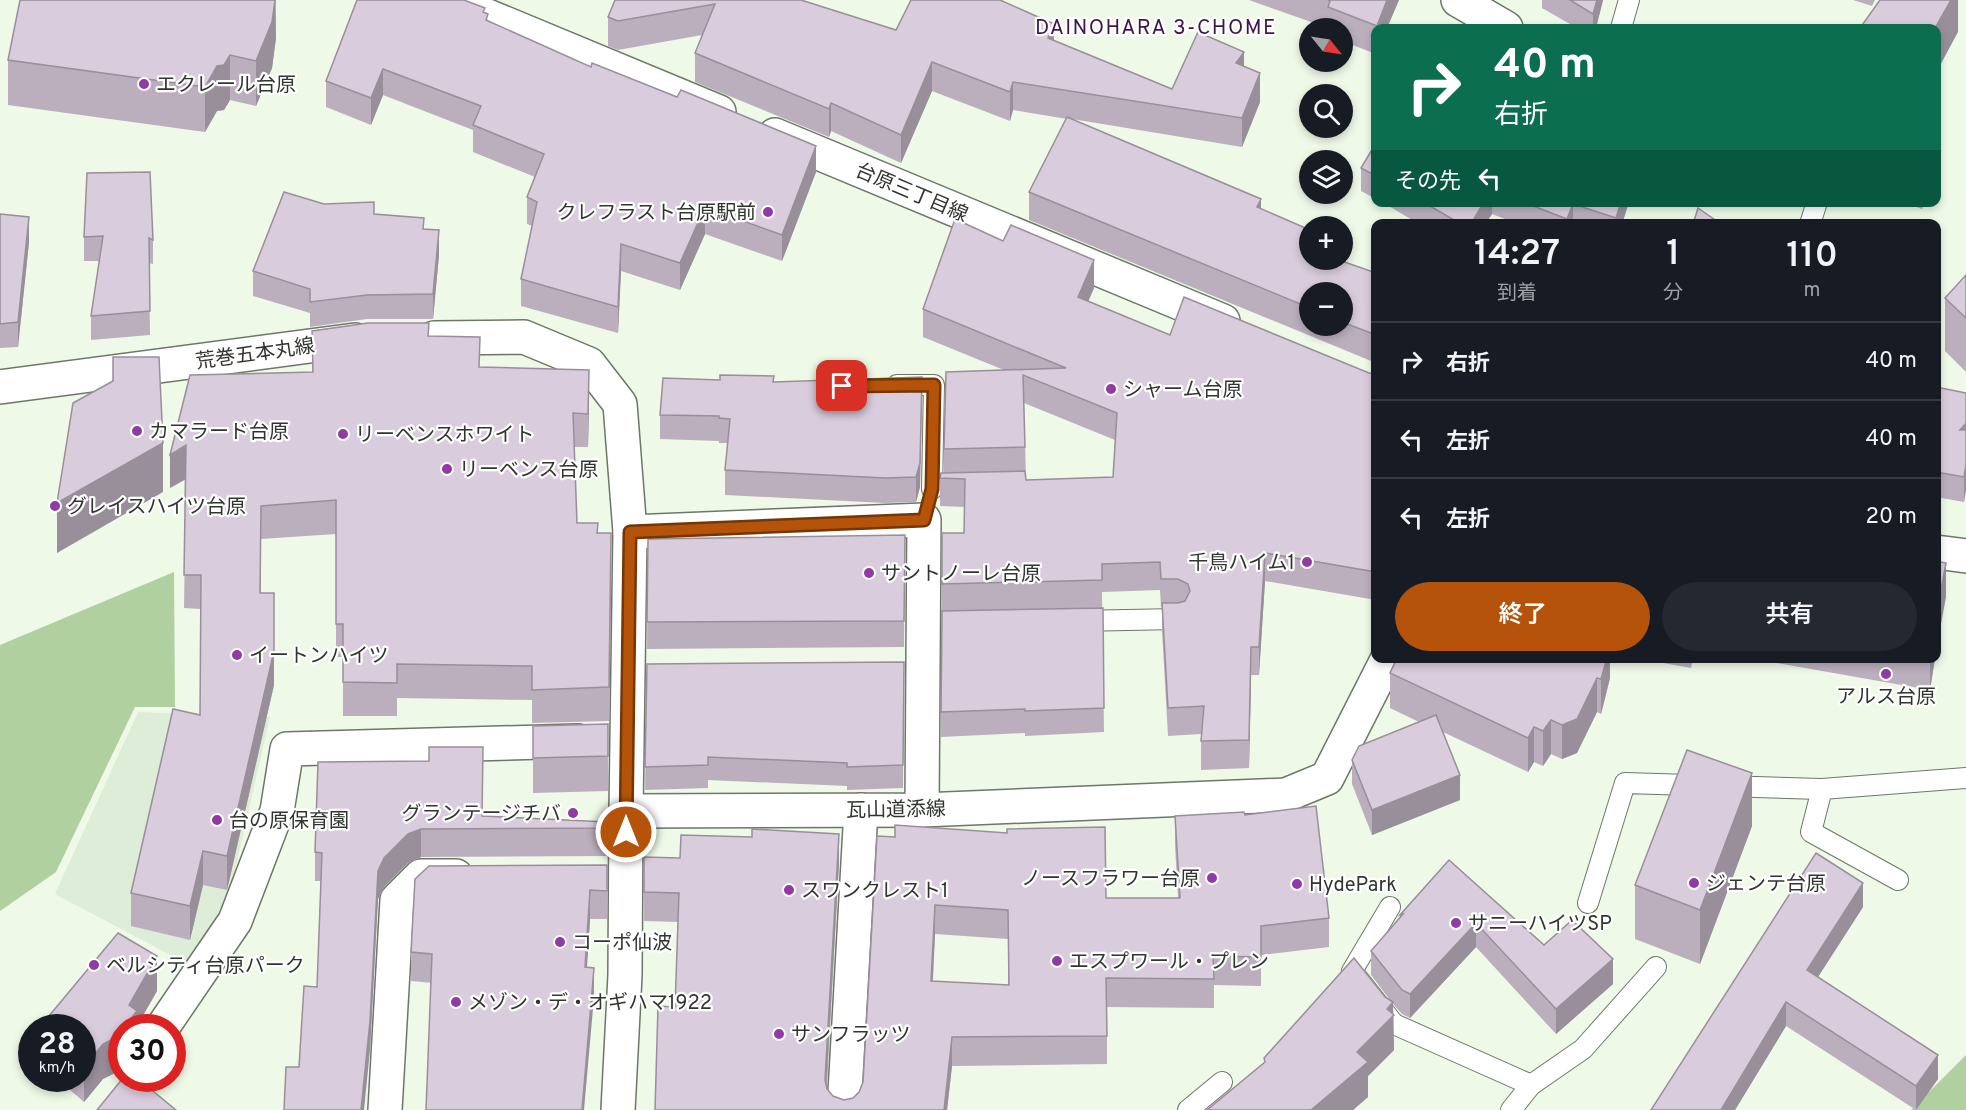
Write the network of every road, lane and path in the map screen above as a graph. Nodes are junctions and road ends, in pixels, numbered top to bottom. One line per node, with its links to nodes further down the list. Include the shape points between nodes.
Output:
1 (449, 0): 6 (street, 台原三丁目線)
2 (1458, 0): 4 (street)
3 (1629, 0): 5 (lane)
4 (1499, 24)
5 (1622, 24)
6 (1254, 334)
7 (877, 385): 9 (lane, via 934,385)
8 (0, 387): 12 (street, 荒巻五本丸線, via 367,338 524,337 589,364 620,404)
9 (932, 489): 10 (lane); 11 (lane)
10 (954, 489)
11 (924, 520): 12 (street); 24 (street, via 935,624 911,666)
12 (630, 532): 18 (street, 荒巻五本丸線)
13 (1941, 553): 14 (street)
14 (1966, 556)
15 (1178, 619): 16 (lane)
16 (1062, 621)
17 (1385, 663): 24 (street, 瓦山道添線, via 1327,778 1286,795)
18 (627, 668): 19 (street); 20 (street, 荒巻五本丸線)
19 (663, 668)
20 (627, 740): 25 (street, 荒巻五本丸線); 33 (street, via 287,749 277,811 235,921)
21 (1966, 778): 22 (lane)
22 (1822, 789): 29 (lane, via 1811,832); 30 (lane, via 1626,783)
23 (861, 810): 24 (street, 瓦山道添線); 25 (street, 瓦山道添線); 38 (street)
24 (922, 810)
25 (626, 811): 26 (street)
26 (626, 874): 28 (street); 37 (street)
27 (489, 875): 36 (street, via 421,876 398,900)
28 (592, 875)
29 (1898, 880)
30 (1588, 903)
31 (1390, 908): 35 (lane, via 1352,972 1394,1024)
32 (1656, 967): 35 (lane, via 1583,1049)
33 (172, 1014)
34 (1222, 1082): 39 (lane)
35 (1531, 1085): 40 (lane)
36 (385, 1110)
37 (618, 1110)
38 (844, 1110)
39 (1188, 1110)
40 (1511, 1110)

